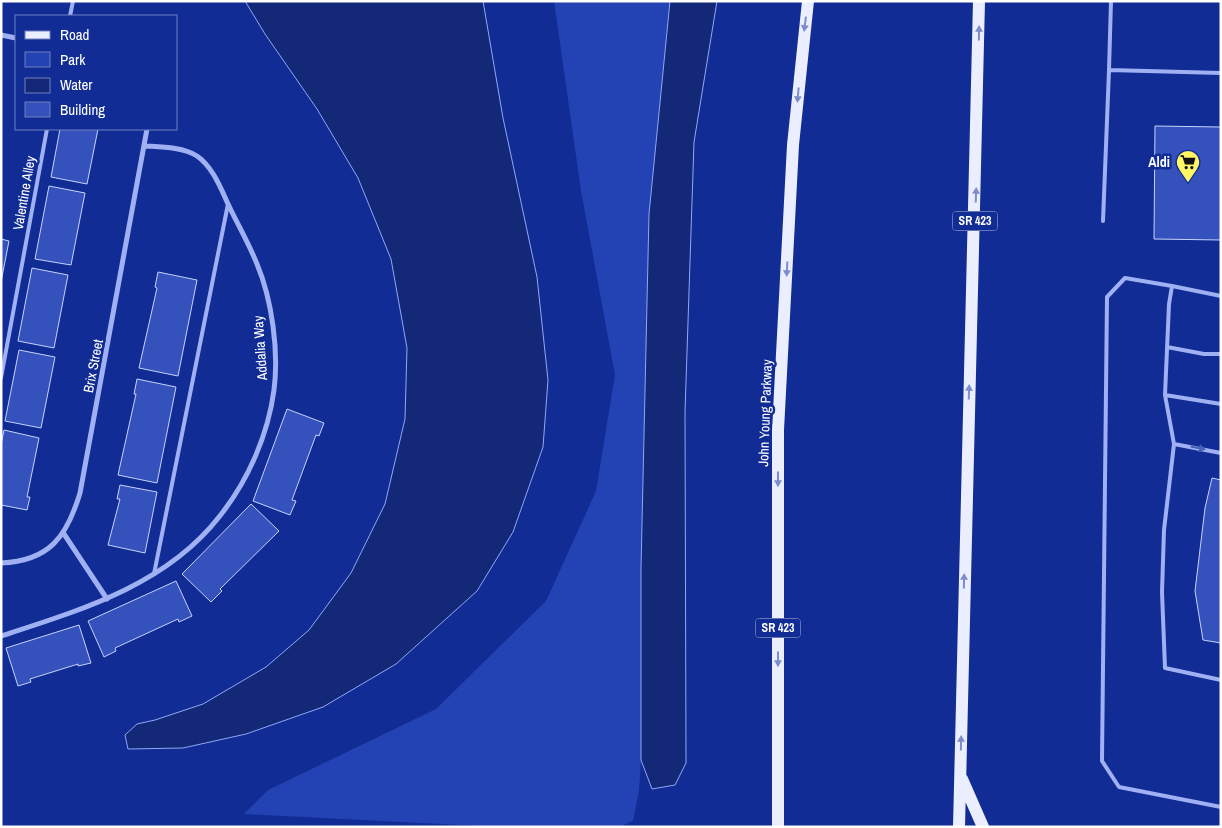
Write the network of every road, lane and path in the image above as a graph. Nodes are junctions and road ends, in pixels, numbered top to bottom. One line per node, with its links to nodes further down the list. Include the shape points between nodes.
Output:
1 (73, 1): 5 (lane)
2 (808, 1): 32 (main road, John Young Parkway / SR 423, one-way to 32, via 793,145 778,430)
3 (979, 1): 30 (main road, SR 423, one-way to 3)
4 (1111, 1): 8 (lane)
5 (70, 15)
6 (1, 35): 7 (street)
7 (15, 38)
8 (1109, 70): 9 (lane); 14 (lane)
9 (1221, 73)
10 (47, 130): 19 (lane, Valentine Alley)
11 (147, 130): 12 (street, Brix Street)
12 (145, 146): 13 (street, Addalia Way, via 196,155 211,170); 24 (street, Brix Street, via 80,493)
13 (228, 203): 26 (lane); 26 (street, Addalia Way, via 258,265 268,304 274,348 274,389 268,424 256,456 220,517 190,550)
14 (1102, 221)
15 (1172, 286): 16 (lane); 17 (lane); 31 (lane, via 1125,278 1107,297 1102,762 1119,787)
16 (1221, 296)
17 (1167, 347): 18 (lane); 20 (lane)
18 (1221, 354)
19 (1, 378)
20 (1165, 395): 21 (lane); 22 (lane)
21 (1221, 404)
22 (1174, 444): 23 (lane, one-way to 23); 29 (lane, via 1163,539 1165,668)
23 (1221, 453)
24 (64, 534): 25 (street, Brix Street, via 46,551 21,561); 27 (street)
25 (1, 563)
26 (154, 574): 27 (street, Addalia Way)
27 (107, 599): 28 (street, Addalia Way)
28 (1, 636)
29 (1221, 680)
30 (960, 775): 33 (main road, SR 423); 34 (main road)
31 (1221, 807)
32 (778, 827)
33 (959, 827)
34 (983, 827)

